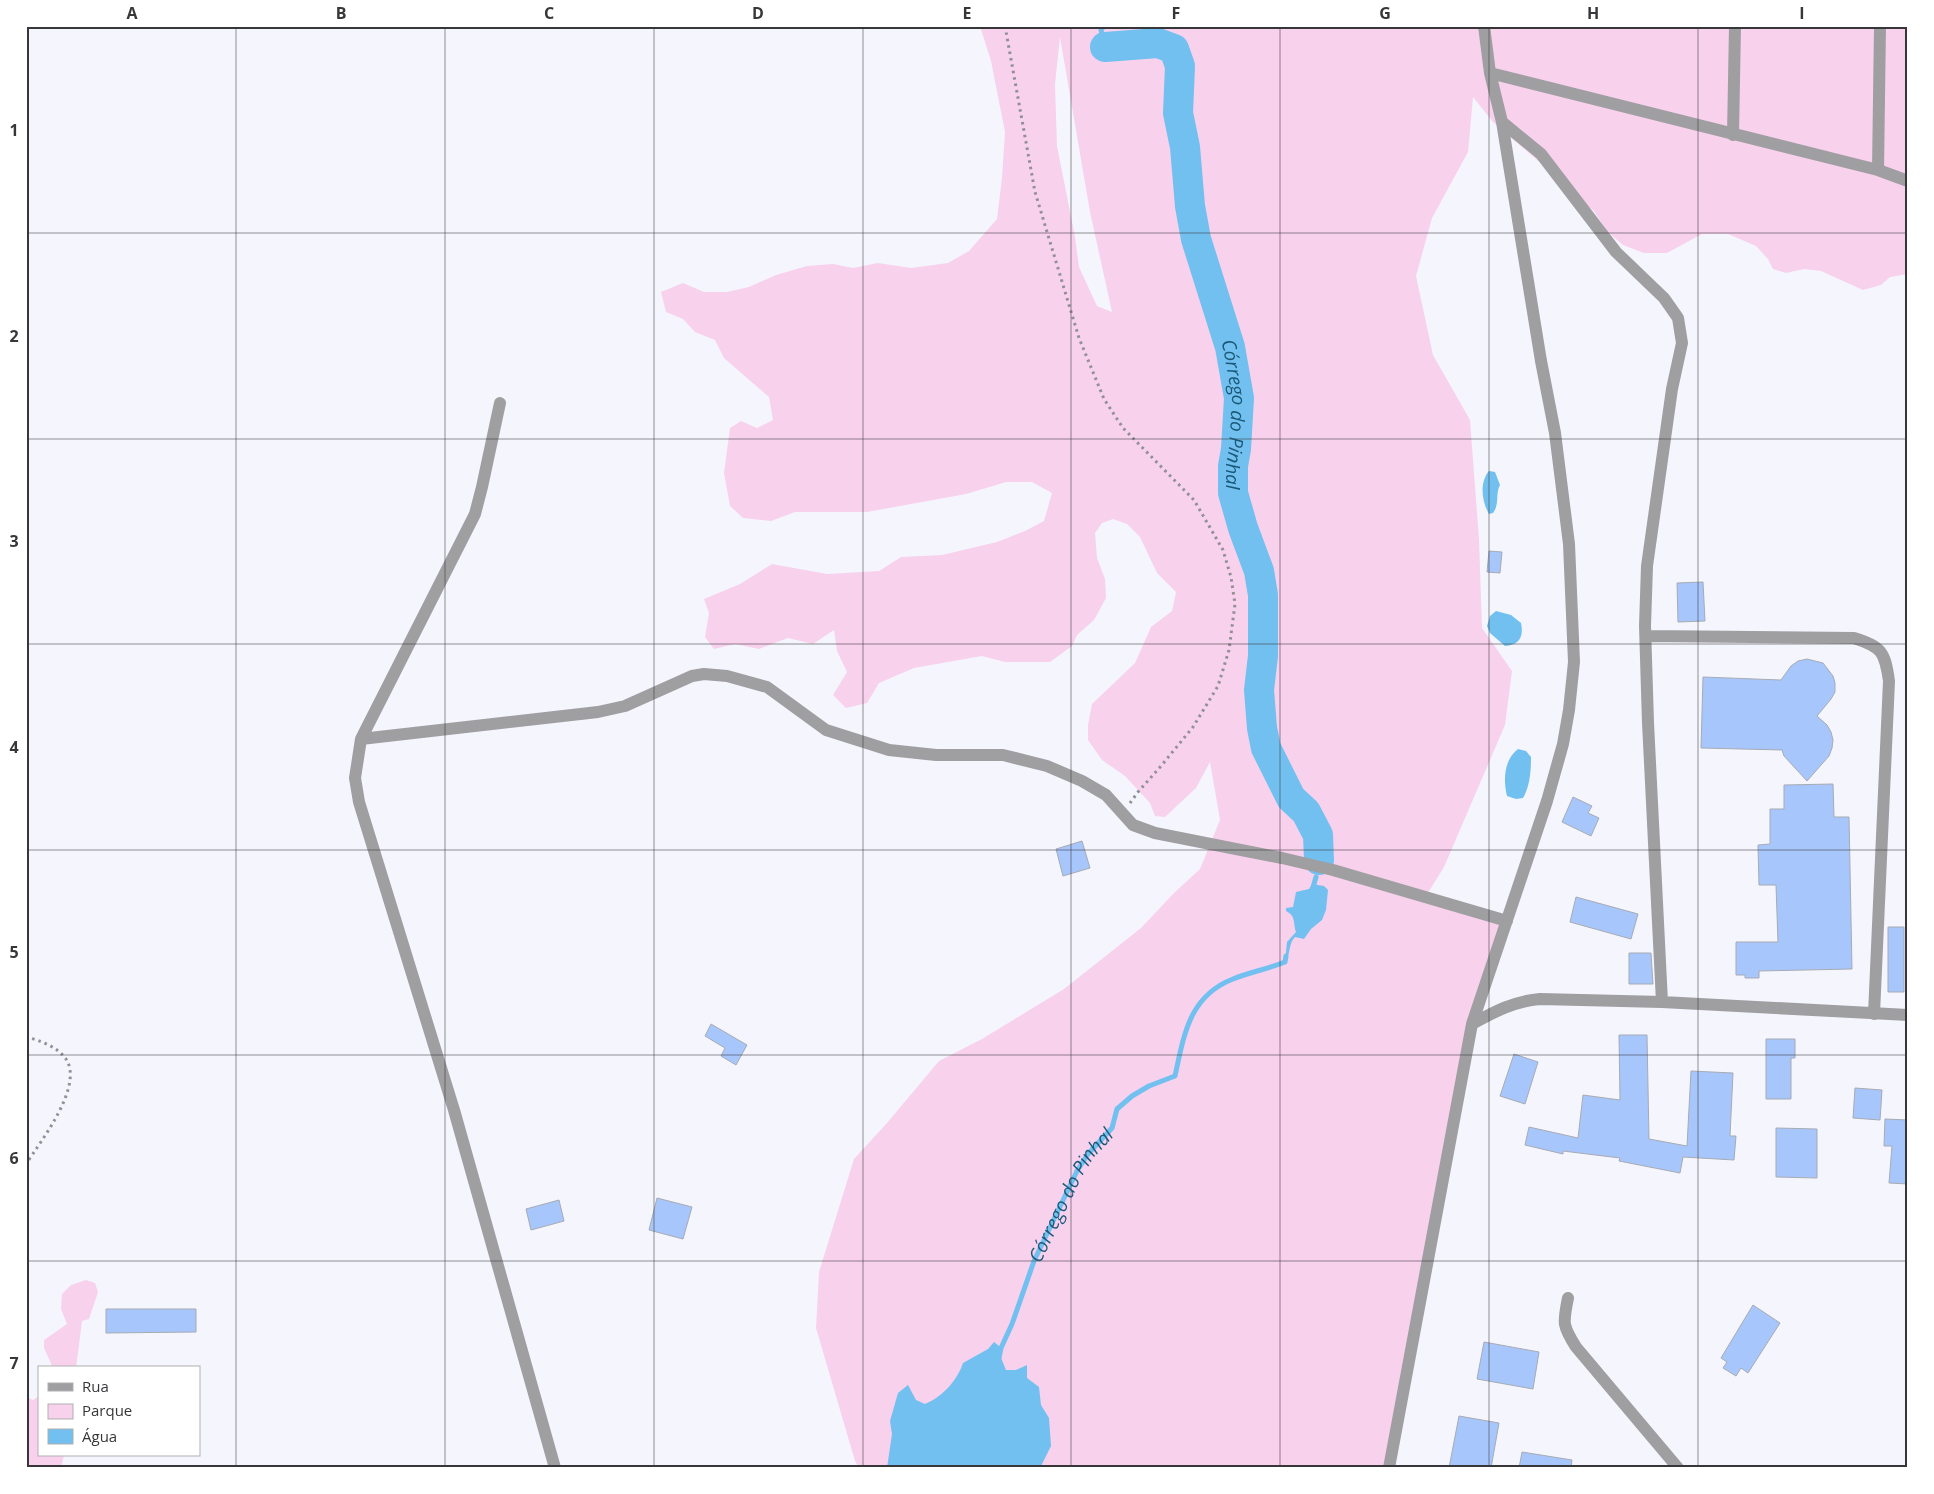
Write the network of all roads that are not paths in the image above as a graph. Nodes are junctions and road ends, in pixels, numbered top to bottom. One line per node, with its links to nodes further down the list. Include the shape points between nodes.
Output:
1 (1484, 26): 4 (street)
2 (1735, 26): 6 (street)
3 (1880, 26): 7 (street)
4 (1490, 73): 5 (street); 6 (street)
5 (1502, 122): 10 (street, via 1541,154 1616,252 1664,298 1678,318 1682,343 1672,389 1647,566); 12 (street, via 1562,480 1569,544 1574,662 1563,744)
6 (1733, 134): 7 (street)
7 (1878, 170): 8 (street)
8 (1908, 181)
9 (500, 403): 11 (street, via 475,514)
10 (1646, 636): 13 (street); 14 (street, via 1854,638 1880,650 1886,660 1889,681)
11 (362, 739): 12 (street, via 610,710 692,676 727,676 767,687 826,730 889,750 936,755 1003,756 1047,766 1106,795 1133,825 1155,833 1316,866); 18 (street, via 355,778 359,802 454,1110)
12 (1507, 922): 16 (street)
13 (1662, 1002): 14 (street); 16 (street, via 1523,1000)
14 (1874, 1014): 15 (street)
15 (1908, 1015)
16 (1472, 1024): 19 (street)
17 (1568, 1298): 20 (street, via 1563,1321 1566,1332)
18 (555, 1468)
19 (1388, 1468)
20 (1678, 1468)

